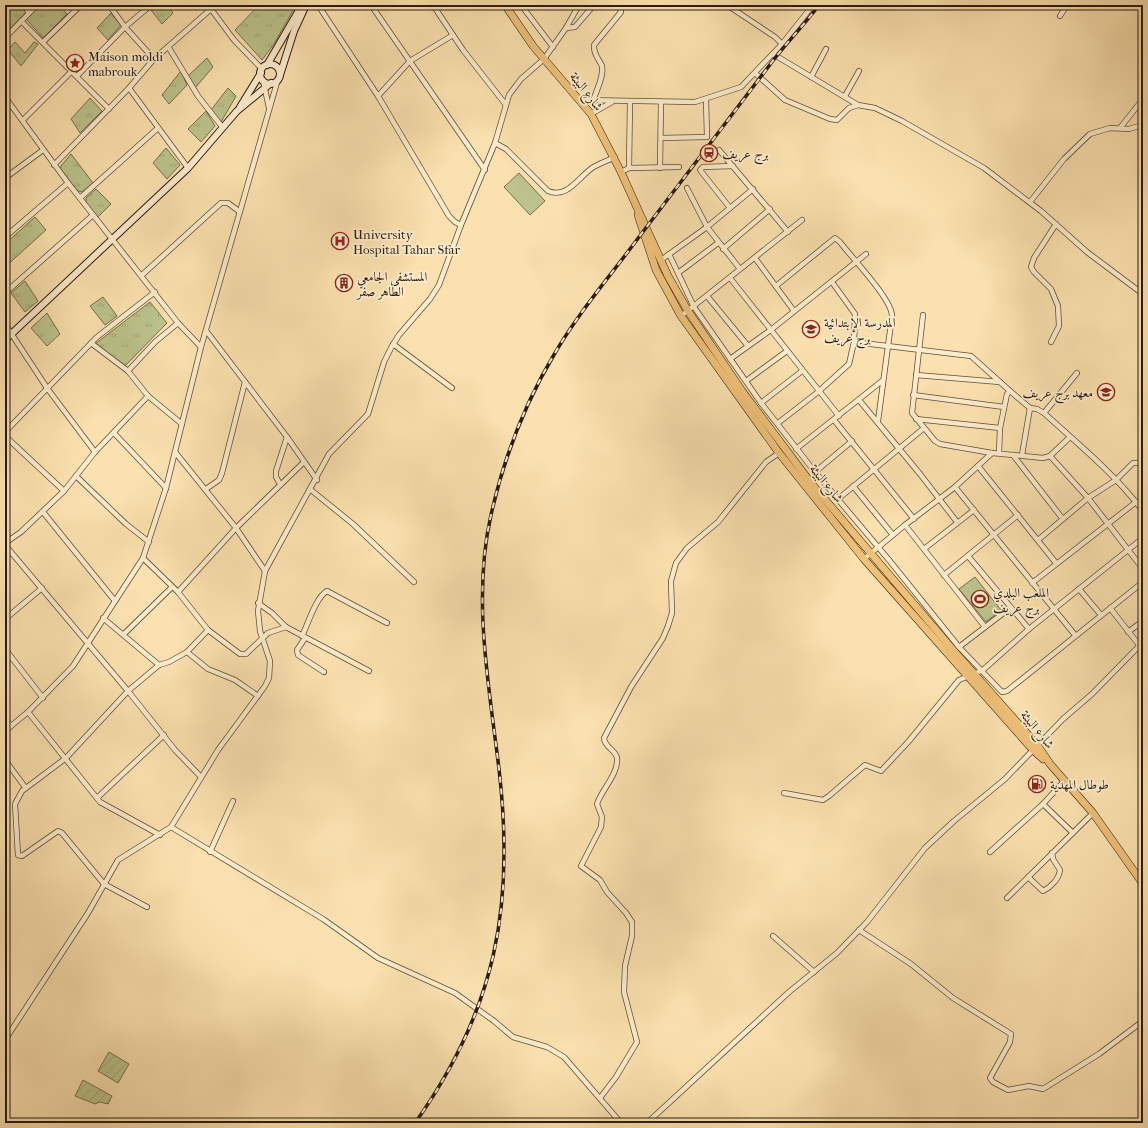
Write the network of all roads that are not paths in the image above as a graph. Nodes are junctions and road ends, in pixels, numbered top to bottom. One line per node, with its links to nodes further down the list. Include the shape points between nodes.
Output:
1 (24, 5): 20 (street)
2 (37, 5): 20 (street)
3 (81, 5): 27 (street)
4 (109, 5): 23 (street)
5 (151, 5): 23 (street)
6 (302, 5): 36 (street)
7 (306, 5): 41 (street, via 294,31)
8 (318, 5): 47 (street)
9 (371, 5): 35 (street)
10 (433, 5): 25 (street)
11 (506, 5): 33 (main road, شارع البيئة, via 521,30)
12 (522, 5): 29 (street)
13 (579, 5): 24 (street)
14 (594, 5): 24 (street, via 575,27)
15 (614, 5): 53 (street, via 620,8 620,12 594,45 602,69)
16 (727, 5): 28 (street)
17 (813, 5): 28 (street)
18 (1067, 5): 21 (street)
19 (210, 7): 30 (street); 36 (street, via 234,40)
20 (29, 13): 22 (street)
21 (1060, 16)
22 (21, 21): 26 (street); 27 (street)
23 (125, 27): 34 (street); 40 (street)
24 (566, 28): 29 (street)
25 (453, 35): 35 (street); 57 (street)
26 (5, 38)
27 (43, 42): 38 (street)
28 (782, 44): 32 (street)
29 (553, 47): 33 (street)
30 (169, 48): 34 (street); 65 (street, via 198,96)
31 (826, 49): 42 (street)
32 (773, 54): 39 (street); 42 (street)
33 (544, 58): 52 (main road, شارع البيئة); 57 (street, via 517,84)
34 (154, 59): 45 (street)
35 (410, 61): 47 (street); 79 (street)
36 (263, 69): 41 (street, via 276,66); 43 (street); 61 (street)
37 (859, 70): 48 (street)
38 (72, 71): 40 (street); 63 (street)
39 (755, 73): 50 (street, via 741,87); 58 (street, via 784,100 830,119 837,120 849,108)
40 (77, 76): 59 (street)
41 (279, 77): 44 (street); 60 (street)
42 (811, 77): 48 (street)
43 (263, 80): 44 (street); 46 (street)
44 (271, 83): 46 (street)
45 (129, 88): 59 (street); 64 (street)
46 (266, 88): 60 (street); 61 (street)
47 (378, 96): 94 (street, via 449,216)
48 (845, 96): 58 (street)
49 (5, 97): 63 (street)
50 (706, 99): 56 (street, via 696,102); 68 (street, via 707,137)
51 (1143, 99): 66 (street)
52 (581, 100): 53 (street); 62 (main road, شارع البيئة)
53 (593, 101): 54 (street)
54 (612, 102): 55 (street); 62 (street)
55 (630, 102): 56 (street); 77 (street)
56 (661, 102): 68 (street)
57 (506, 105): 69 (street)
58 (858, 105): 86 (street, via 875,108 936,140 984,168)
59 (109, 109): 73 (street)
60 (270, 110): 90 (street)
61 (237, 111): 65 (street)
62 (591, 114): 72 (main road, شارع البيئة)
63 (23, 120): 70 (street)
64 (158, 128): 76 (street); 85 (street)
65 (223, 128): 76 (street)
66 (1120, 128): 67 (street); 86 (street, via 1110,128 1088,136 1064,159)
67 (1143, 128)
68 (661, 138): 78 (street)
69 (495, 143): 72 (street, via 506,149 554,194 567,190 594,167); 79 (street)
70 (43, 150): 73 (street); 81 (street)
71 (719, 150): 74 (street)
72 (615, 158): 80 (main road, شارع البيئة)
73 (54, 165): 82 (street)
74 (733, 166): 84 (street); 88 (street, via 704,167 700,170)
75 (679, 167): 78 (street)
76 (188, 168): 98 (street)
77 (629, 168): 78 (street); 80 (street)
78 (660, 168)
79 (485, 170): 94 (street)
80 (621, 172): 87 (main road, شارع البيئة)
81 (5, 178)
82 (68, 183): 85 (street); 97 (street)
83 (687, 188): 95 (street)
84 (753, 189): 88 (street); 89 (street)
85 (80, 198): 91 (street)
86 (1030, 202): 93 (street)
87 (634, 203): 104 (main road, شارع البيئة); 119 (main road, شارع البيئة, via 656,270)
88 (730, 208): 95 (street)
89 (770, 209): 96 (street); 100 (street)
90 (240, 212): 108 (street, via 228,203 221,203); 123 (street)
91 (93, 215): 98 (street); 113 (street)
92 (802, 220): 96 (street)
93 (1056, 224): 114 (street, via 1087,252); 127 (street, via 1034,258 1031,269 1051,289 1058,306 1060,326)
94 (461, 225): 129 (street, via 435,292)
95 (707, 227): 99 (street); 101 (street)
96 (788, 232): 103 (street)
97 (5, 237)
98 (113, 238): 108 (street); 124 (street)
99 (718, 243): 100 (street); 107 (street)
100 (723, 249): 106 (street)
101 (669, 254): 104 (street); 107 (street)
102 (866, 254): 105 (street)
103 (755, 258): 106 (street); 111 (street)
104 (661, 260): 116 (main road, شارع البيئة)
105 (856, 262): 110 (street); 111 (street, via 835,238); 131 (street, via 882,294 892,312)
106 (740, 270): 109 (street)
107 (678, 273): 116 (street)
108 (142, 275): 112 (street)
109 (730, 278): 115 (street); 122 (street)
110 (832, 282): 117 (street); 126 (street, via 855,314)
111 (776, 286): 117 (street)
112 (155, 292): 120 (street); 128 (street, via 107,328)
113 (5, 293)
114 (1143, 294)
115 (708, 296): 116 (street); 130 (street)
116 (691, 309): 119 (street); 135 (street); 217 (main road, شارع البيئة, via 742,391 811,483)
117 (794, 311): 122 (street)
118 (923, 315): 133 (street)
119 (681, 316): 173 (main road, شارع البيئة)
120 (178, 323): 132 (street); 136 (street, via 155,342)
121 (5, 324): 124 (street)
122 (772, 329): 130 (street); 134 (street)
123 (207, 332): 132 (street); 142 (street)
124 (11, 333): 125 (street); 144 (street)
125 (5, 340)
126 (854, 342): 131 (street); 147 (street, via 849,364)
127 (1051, 342)
128 (92, 343): 136 (street); 144 (street)
129 (393, 344): 145 (street); 185 (street, via 384,362 368,414 329,454)
130 (748, 346): 135 (street)
131 (886, 346): 133 (street); 141 (street)
132 (201, 347): 160 (street)
133 (919, 350): 139 (street); 143 (street, via 971,356)
134 (787, 351): 137 (street); 140 (street)
135 (730, 359): 140 (street)
136 (128, 371): 149 (street)
137 (802, 371): 147 (street); 151 (street)
138 (1077, 373): 154 (street)
139 (916, 375): 143 (street); 148 (street)
140 (746, 381): 151 (street)
141 (882, 381): 150 (street); 158 (street)
142 (245, 382): 166 (street); 191 (street, via 222,474 219,480)
143 (1000, 382): 146 (street)
144 (47, 388): 163 (street); 171 (street)
145 (452, 388)
146 (1010, 391): 152 (street); 153 (street)
147 (818, 392): 155 (street); 159 (street)
148 (914, 395): 152 (street); 156 (street, via 912,413)
149 (148, 396): 160 (street); 164 (street)
150 (859, 400): 155 (street); 158 (street)
151 (761, 402): 159 (street)
152 (1004, 407): 162 (street)
153 (1030, 408): 154 (street); 177 (street)
154 (1044, 413): 167 (street)
155 (839, 416): 157 (street)
156 (916, 419): 161 (street); 162 (street)
157 (834, 420): 168 (street); 169 (street)
158 (878, 422): 170 (street)
159 (778, 423): 169 (street)
160 (182, 424): 172 (street)
161 (924, 428): 170 (street); 174 (street, via 940,444)
162 (1000, 428): 175 (street)
163 (5, 432)
164 (114, 433): 171 (street); 190 (street)
165 (5, 436): 193 (street)
166 (287, 437): 179 (street); 187 (street, via 276,471)
167 (1070, 437): 178 (street); 186 (street)
168 (852, 441): 182 (street); 183 (street)
169 (796, 449): 183 (street)
170 (899, 449): 182 (street); 196 (street)
171 (95, 452): 184 (street)
172 (175, 452): 190 (street); 191 (street)
173 (779, 453): 220 (main road, شارع البيئة); 296 (street, via 766,462 718,522 687,548 676,563 670,581 672,613 668,626 604,738 604,742 617,756 617,761 610,781 597,804 602,817 601,826 581,866 600,880 632,922 624,992 637,1042)
174 (992, 453): 175 (street); 181 (street)
175 (999, 453): 176 (street)
176 (1013, 455): 177 (street); 203 (street)
177 (1022, 456): 178 (street)
178 (1050, 456): 194 (street)
179 (304, 462): 185 (street); 187 (street)
180 (1143, 463): 186 (street, via 1132,463)
181 (978, 466): 189 (street); 201 (street)
182 (875, 468): 188 (street); 202 (street)
183 (815, 472): 195 (street)
184 (76, 476): 193 (street); 212 (street, via 126,524)
185 (317, 480): 192 (street)
186 (1116, 480): 194 (street); 197 (street)
187 (280, 484): 207 (street)
188 (853, 486): 195 (street); 208 (street)
189 (955, 487): 196 (street); 198 (street)
190 (166, 488): 212 (street)
191 (206, 489): 207 (street)
192 (311, 490): 223 (street); 225 (street, via 353,524)
193 (64, 491): 200 (street)
194 (1088, 498): 203 (street); 205 (street)
195 (838, 499): 214 (street)
196 (939, 499): 202 (street); 204 (street)
197 (1136, 502): 199 (street); 205 (street)
198 (974, 510): 204 (street); 209 (street)
199 (1143, 511)
200 (43, 512): 213 (street); 232 (street)
201 (1018, 516): 209 (street); 211 (street)
202 (914, 518): 206 (street)
203 (1062, 518): 211 (street)
204 (957, 522): 215 (street)
205 (1107, 523): 216 (street); 221 (street)
206 (905, 525): 208 (street); 215 (street)
207 (236, 528): 223 (street); 231 (street)
208 (893, 535): 214 (street)
209 (994, 535): 218 (street); 227 (street)
210 (1143, 538): 216 (street)
211 (1038, 540): 221 (street)
212 (149, 542): 219 (street)
213 (5, 544): 229 (street)
214 (878, 547): 217 (street); 252 (street)
215 (924, 549): 224 (street)
216 (1128, 549): 222 (street); 230 (street)
217 (870, 554): 220 (street); 260 (main road, شارع البيئة)
218 (968, 556): 224 (street); 234 (street)
219 (143, 558): 228 (street); 232 (street)
220 (864, 559): 260 (main road, شارع البيئة)
221 (1056, 563): 227 (street)
222 (1143, 569)
223 (265, 570): 233 (street)
224 (944, 575): 243 (street)
225 (414, 582)
226 (1143, 582): 235 (street)
227 (1032, 583): 236 (street)
228 (172, 587): 231 (street); 247 (street)
229 (42, 588): 239 (street); 251 (street)
230 (1079, 589): 236 (street); 237 (street)
231 (178, 592): 245 (street)
232 (114, 601): 238 (street)
233 (258, 603): 242 (street); 249 (street)
234 (1010, 608): 243 (street); 244 (street)
235 (1110, 608): 237 (street); 246 (street)
236 (1054, 609): 244 (street); 248 (street)
237 (1101, 615): 248 (street)
238 (103, 618): 247 (street); 251 (street)
239 (5, 619)
240 (1143, 620): 246 (street)
241 (387, 623): 250 (street, via 327,591 315,608)
242 (286, 627): 249 (street); 250 (street)
243 (985, 627): 252 (street)
244 (1029, 629): 257 (street)
245 (208, 630): 249 (street, via 243,655); 255 (street)
246 (1128, 632): 253 (street)
247 (124, 634): 256 (street)
248 (1075, 635): 257 (street, via 1004,693)
249 (262, 637): 262 (street, via 271,669 269,678)
250 (304, 637): 258 (street); 259 (street, via 298,655)
251 (88, 643): 261 (street); 263 (street, via 73,666)
252 (959, 646): 257 (street)
253 (1142, 646): 269 (street, via 1063,719)
254 (5, 649): 263 (street)
255 (187, 652): 256 (street); 262 (street, via 208,669 235,680)
256 (159, 665): 261 (street)
257 (983, 670): 260 (street)
258 (369, 671)
259 (324, 672)
260 (971, 675): 269 (main road, شارع البيئة); 275 (street, via 959,680 881,771 865,765 823,800)
261 (128, 691): 268 (street); 270 (street)
262 (258, 696): 272 (street)
263 (43, 698): 264 (street)
264 (28, 712): 266 (street); 270 (street)
265 (5, 720): 266 (street)
266 (11, 726): 267 (street)
267 (5, 732)
268 (164, 735): 272 (street); 276 (street)
269 (1036, 748): 273 (main road, شارع البيئة); 291 (street, via 1005,779 925,848)
270 (66, 758): 274 (street); 276 (street)
271 (5, 760): 274 (street)
272 (201, 777): 280 (street)
273 (1064, 781): 278 (street); 279 (main road, شارع البيئة)
274 (25, 787): 287 (street, via 15,804 18,855 22,856 58,831)
275 (784, 793)
276 (97, 798): 282 (street)
277 (233, 801): 283 (street)
278 (1043, 804): 281 (street); 284 (street)
279 (1093, 813): 281 (street); 288 (main road, شارع البيئة)
280 (171, 827): 282 (street); 283 (street)
281 (1072, 833): 285 (street)
282 (160, 835): 287 (street, via 118,860)
283 (210, 852): 296 (street, via 231,862 323,919 378,958 455,993 494,1020 513,1037 547,1048 564,1057)
284 (990, 852)
285 (1052, 853): 286 (street); 286 (street, via 1053,860 1060,870 1053,883 1043,891)
286 (1028, 877): 289 (street)
287 (104, 884): 290 (street); 295 (street, via 88,913)
288 (1143, 884)
289 (1007, 898)
290 (147, 908)
291 (859, 930): 293 (street); 294 (street, via 911,964 954,998 1011,1034 1010,1042 990,1078 995,1084 1008,1090 1029,1086 1043,1089)
292 (773, 936): 293 (street)
293 (814, 972): 298 (street, via 751,1026)
294 (1143, 1021)
295 (5, 1040)
296 (600, 1098): 297 (street)
297 (621, 1123)
298 (647, 1123)

